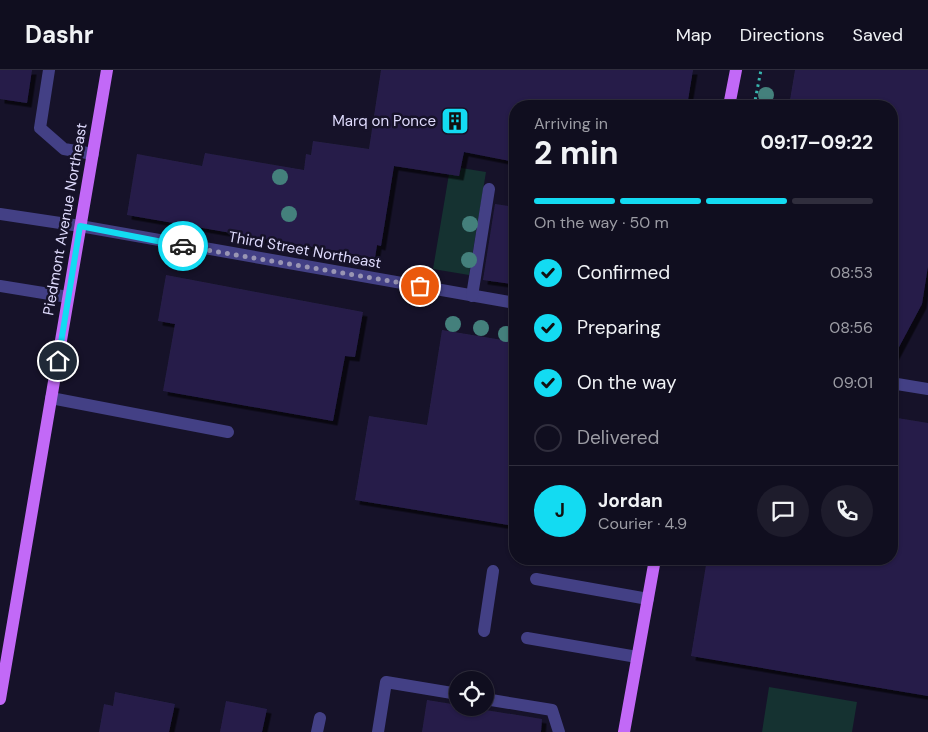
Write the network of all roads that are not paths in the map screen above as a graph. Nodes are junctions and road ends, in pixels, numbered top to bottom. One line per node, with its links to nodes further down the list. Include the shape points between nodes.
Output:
1 (49, 70): 5 (street, via 40,128 64,149)
2 (107, 70): 5 (main road, Piedmont Avenue Northeast)
3 (736, 70): 4 (main road)
4 (731, 100)
5 (92, 154): 8 (main road, Piedmont Avenue Northeast)
6 (490, 189): 10 (street)
7 (0, 214): 8 (street, Third Street Northeast)
8 (80, 226): 10 (street, Third Street Northeast); 11 (main road, Piedmont Avenue Northeast)
9 (0, 286): 11 (street)
10 (472, 296): 12 (street, Third Street Northeast)
11 (68, 297): 15 (main road, Piedmont Avenue Northeast)
12 (509, 302)
13 (898, 384): 14 (street)
14 (928, 389)
15 (51, 398): 16 (street); 25 (main road, Piedmont Avenue Northeast)
16 (228, 432)
17 (654, 565): 20 (main road)
18 (493, 571): 21 (street)
19 (536, 579): 20 (street)
20 (648, 599): 23 (main road)
21 (484, 631)
22 (527, 638): 23 (street)
23 (637, 657): 31 (main road)
24 (449, 692): 29 (street, via 386,682)
25 (0, 699)
26 (494, 700): 30 (street, via 552,710)
27 (320, 718): 28 (street)
28 (317, 732)
29 (378, 732)
30 (558, 732)
31 (624, 732)

